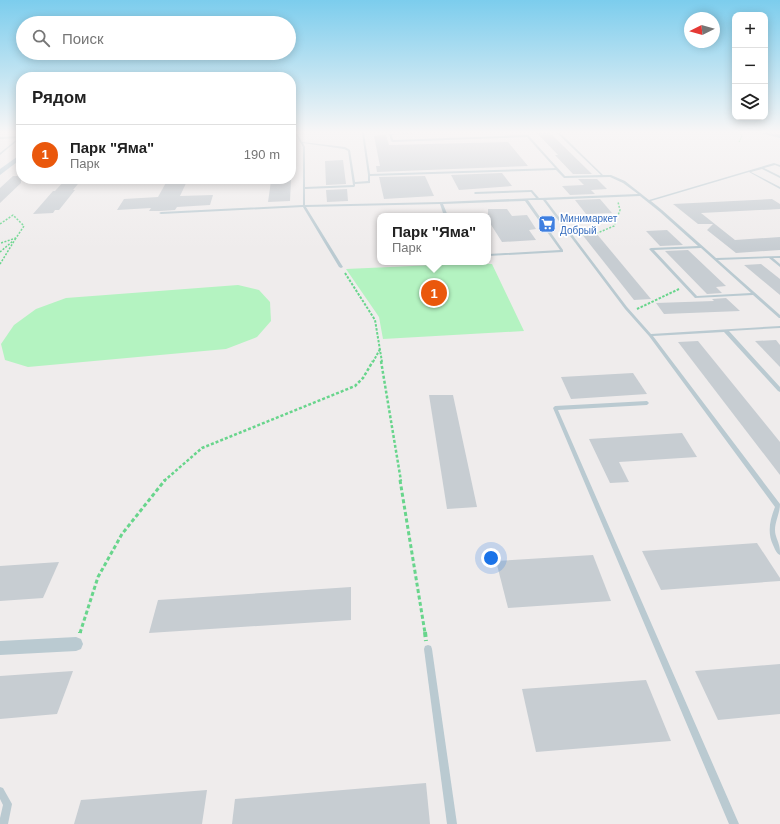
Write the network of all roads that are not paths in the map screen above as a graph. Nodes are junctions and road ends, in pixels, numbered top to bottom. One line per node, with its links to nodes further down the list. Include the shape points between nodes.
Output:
1 (304, 171): 13 (lane)
2 (352, 171): 12 (lane)
3 (367, 171): 9 (lane)
4 (480, 171): 9 (lane)
5 (559, 171): 10 (lane, via 564,177)
6 (598, 171): 10 (lane)
7 (769, 171): 11 (lane)
8 (750, 172): 14 (lane); 20 (lane)
9 (368, 175): 12 (lane, via 370,182)
10 (602, 175): 16 (lane, via 617,178)
11 (780, 177)
12 (354, 183): 13 (lane, via 354,186)
13 (304, 188): 22 (lane)
14 (780, 188)
15 (475, 193): 17 (lane, via 532,191)
16 (641, 195): 18 (lane); 20 (lane)
17 (538, 199): 18 (lane); 19 (lane)
18 (544, 199): 36 (lane)
19 (526, 200): 21 (lane); 26 (lane, via 562,251)
20 (649, 201): 25 (lane)
21 (441, 203): 22 (lane); 23 (lane)
22 (304, 206): 24 (lane); 30 (lane)
23 (445, 213)
24 (161, 214)
25 (701, 246): 29 (lane); 32 (lane, via 651,250 696,297)
26 (491, 255)
27 (769, 257): 31 (lane)
28 (780, 257): 29 (lane)
29 (715, 258): 32 (lane)
30 (341, 266)
31 (780, 266)
32 (755, 294): 33 (lane)
33 (780, 317)
34 (780, 327): 35 (lane)
35 (725, 330): 36 (lane); 37 (lane)
36 (650, 335): 39 (lane)
37 (780, 390)
38 (647, 403): 47 (lane, via 555,408)
39 (779, 507): 40 (lane, via 772,523 771,534)
40 (780, 552)
41 (76, 644): 42 (street)
42 (0, 648)
43 (428, 649): 46 (lane)
44 (0, 791): 45 (lane, via 8,804)
45 (3, 824)
46 (452, 824)
47 (734, 824)

